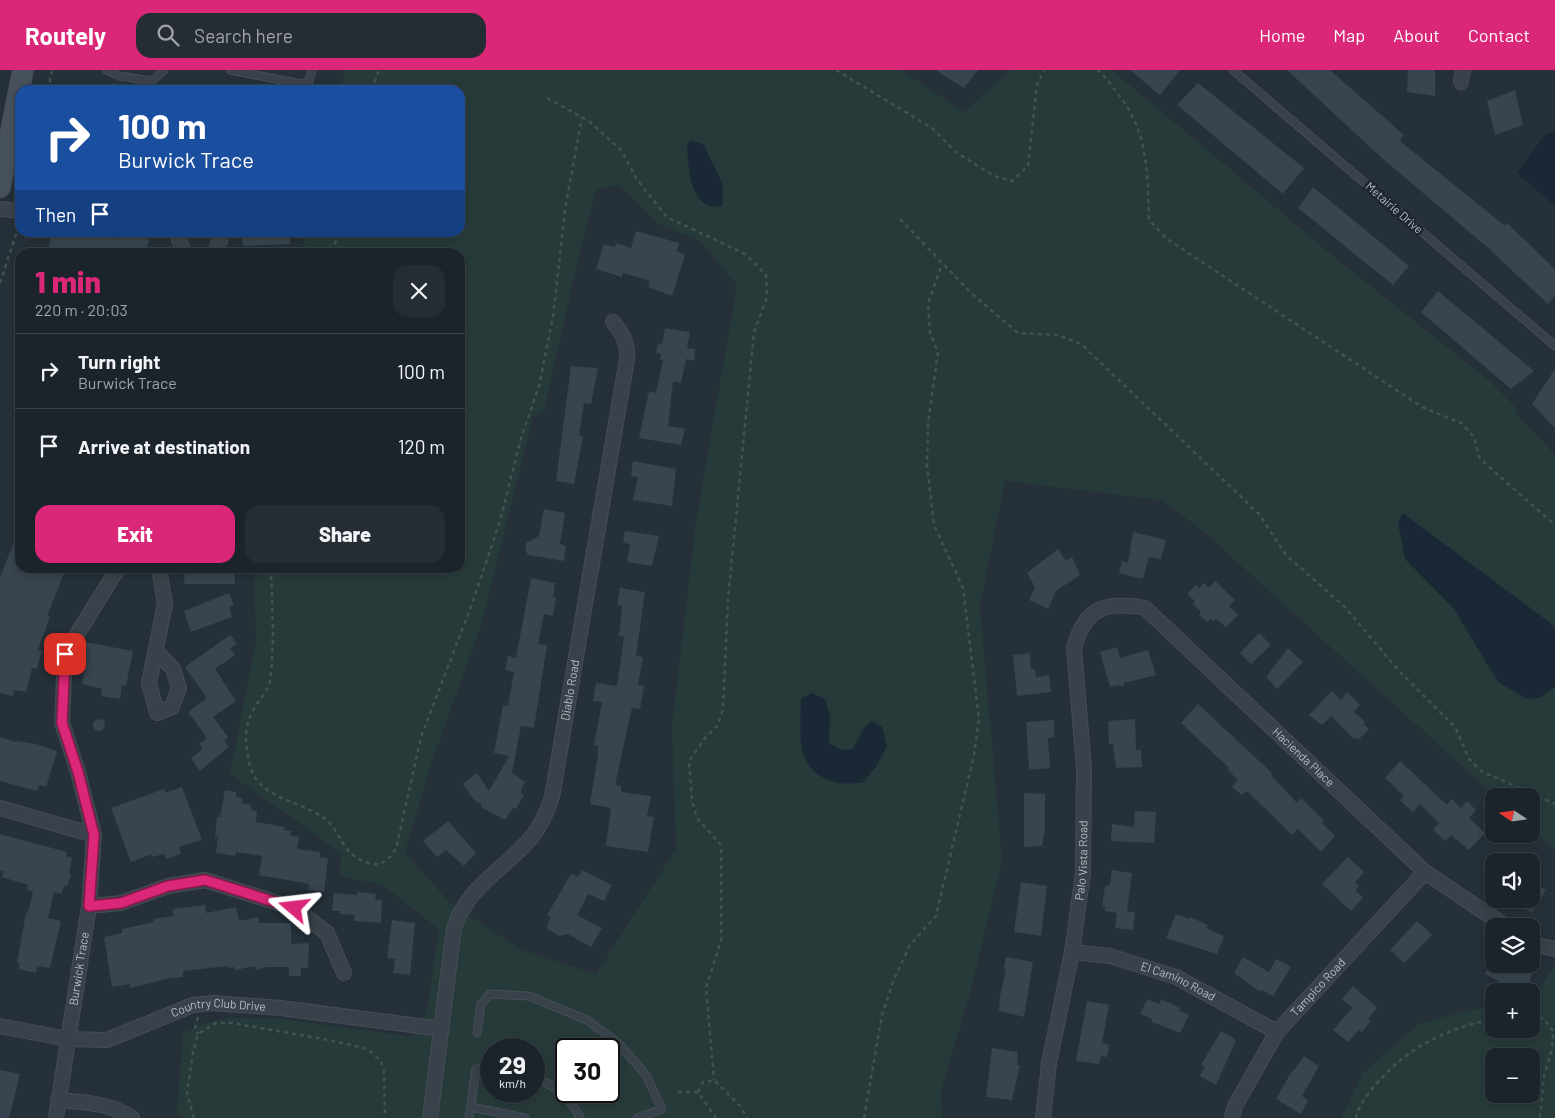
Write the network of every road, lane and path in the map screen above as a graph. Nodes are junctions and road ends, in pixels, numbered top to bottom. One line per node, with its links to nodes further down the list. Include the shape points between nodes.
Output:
1 (23, 70): 12 (main road)
2 (52, 70): 13 (path)
3 (106, 70): 4 (lane, via 119,76 152,81)
4 (164, 70)
5 (230, 70): 6 (lane, via 302,84 309,82)
6 (312, 70)
7 (379, 70): 14 (path)
8 (836, 70): 9 (path, via 932,128 957,153 994,176 1012,181 1028,166 1037,85)
9 (1044, 70)
10 (1097, 70): 27 (path, via 1129,107 1142,136 1149,220 1167,239 1422,407 1461,423 1474,437 1480,460)
11 (1233, 70): 26 (lane, Metairie Drive)
12 (21, 85)
13 (49, 85)
14 (374, 85)
15 (547, 98): 16 (path)
16 (582, 117): 30 (path, via 565,209 553,317 539,386 521,438 500,521 421,737 396,849 388,860 375,865 357,860 340,842 327,820 310,809 284,800 261,784 251,768 245,733 249,716 270,684); 51 (path, via 622,151 637,180 667,217 745,254 766,275 767,297 754,332 728,599 723,709 718,726 689,762 692,801 697,818 721,845 722,853 721,940 706,988)
17 (14, 151): 18 (main road)
18 (0, 187)
19 (0, 209): 20 (street)
20 (15, 210)
21 (900, 219): 23 (path)
22 (15, 236): 24 (path)
23 (942, 264): 33 (path, via 1018,333 1058,335 1081,344 1258,514 1286,556 1344,606 1400,672 1455,727 1469,759 1481,771); 68 (path, via 928,303 930,333 938,352 928,423 928,466 934,525 963,588 978,719 974,755 936,916 910,945 894,979 882,1015)
24 (0, 282)
25 (613, 322): 46 (street, Diablo Road, via 628,347 627,359 552,797 540,826 530,839 463,904 454,928)
26 (1555, 346)
27 (1555, 525)
28 (115, 573): 35 (street, Burwick Trace, via 65,654 62,723)
29 (160, 573): 32 (street, via 165,604)
30 (271, 573)
31 (1100, 609): 36 (street, Hacienda Place, via 1120,604 1145,608); 41 (street, Palo Vista Road, via 1079,629 1074,648 1084,770 1083,873)
32 (156, 651)
33 (1555, 804)
34 (0, 808): 35 (street)
35 (94, 835): 37 (street, Burwick Trace)
36 (1425, 872): 38 (street, Hacienda Place); 47 (street, Tampico Road)
37 (89, 906): 42 (street, via 121,903 168,886 205,880 294,908 327,933); 49 (street, Burwick Trace)
38 (1493, 918)
39 (1540, 946): 40 (street)
40 (1555, 949)
41 (1072, 952): 47 (street, El Camino Road, via 1110,956 1176,977); 69 (street, Palo Vista Road, via 1049,1063)
42 (344, 974)
43 (1540, 1018): 72 (path, via 1553,1031)
44 (1485, 1021): 71 (path, via 1471,1023 1415,1048 1385,1072 1364,1099)
45 (0, 1026): 49 (street, Country Club Drive)
46 (442, 1029): 49 (street, Country Club Drive, via 281,1008 213,1003 193,1004 107,1040); 61 (street, Diablo Road)
47 (1277, 1032): 70 (street, Tampico Road, via 1235,1106)
48 (476, 1033): 65 (lane, via 480,1004 490,994 529,996 587,1020 619,1044 646,1076 662,1109)
49 (68, 1039): 55 (street, Burwick Trace)
50 (480, 1068): 56 (lane, via 476,1068)
51 (714, 1080): 54 (path, via 703,1082); 67 (path, via 741,1107)
52 (545, 1082): 64 (lane, via 575,1106)
53 (678, 1092): 54 (path)
54 (698, 1092): 66 (path)
55 (58, 1100): 57 (street, Burwick Trace); 58 (street, via 105,1106)
56 (471, 1108): 62 (lane); 63 (lane)
57 (56, 1118)
58 (132, 1118)
59 (194, 1118): 60 (path, via 187,1094 198,1034 216,1023 232,1023 368,1049 381,1061 384,1072)
60 (385, 1118)
61 (430, 1118)
62 (469, 1118)
63 (525, 1118)
64 (580, 1118)
65 (637, 1118)
66 (716, 1118)
67 (746, 1118)
68 (864, 1118)
69 (1043, 1118)
70 (1232, 1118)
71 (1356, 1118)
72 (1540, 1118)

